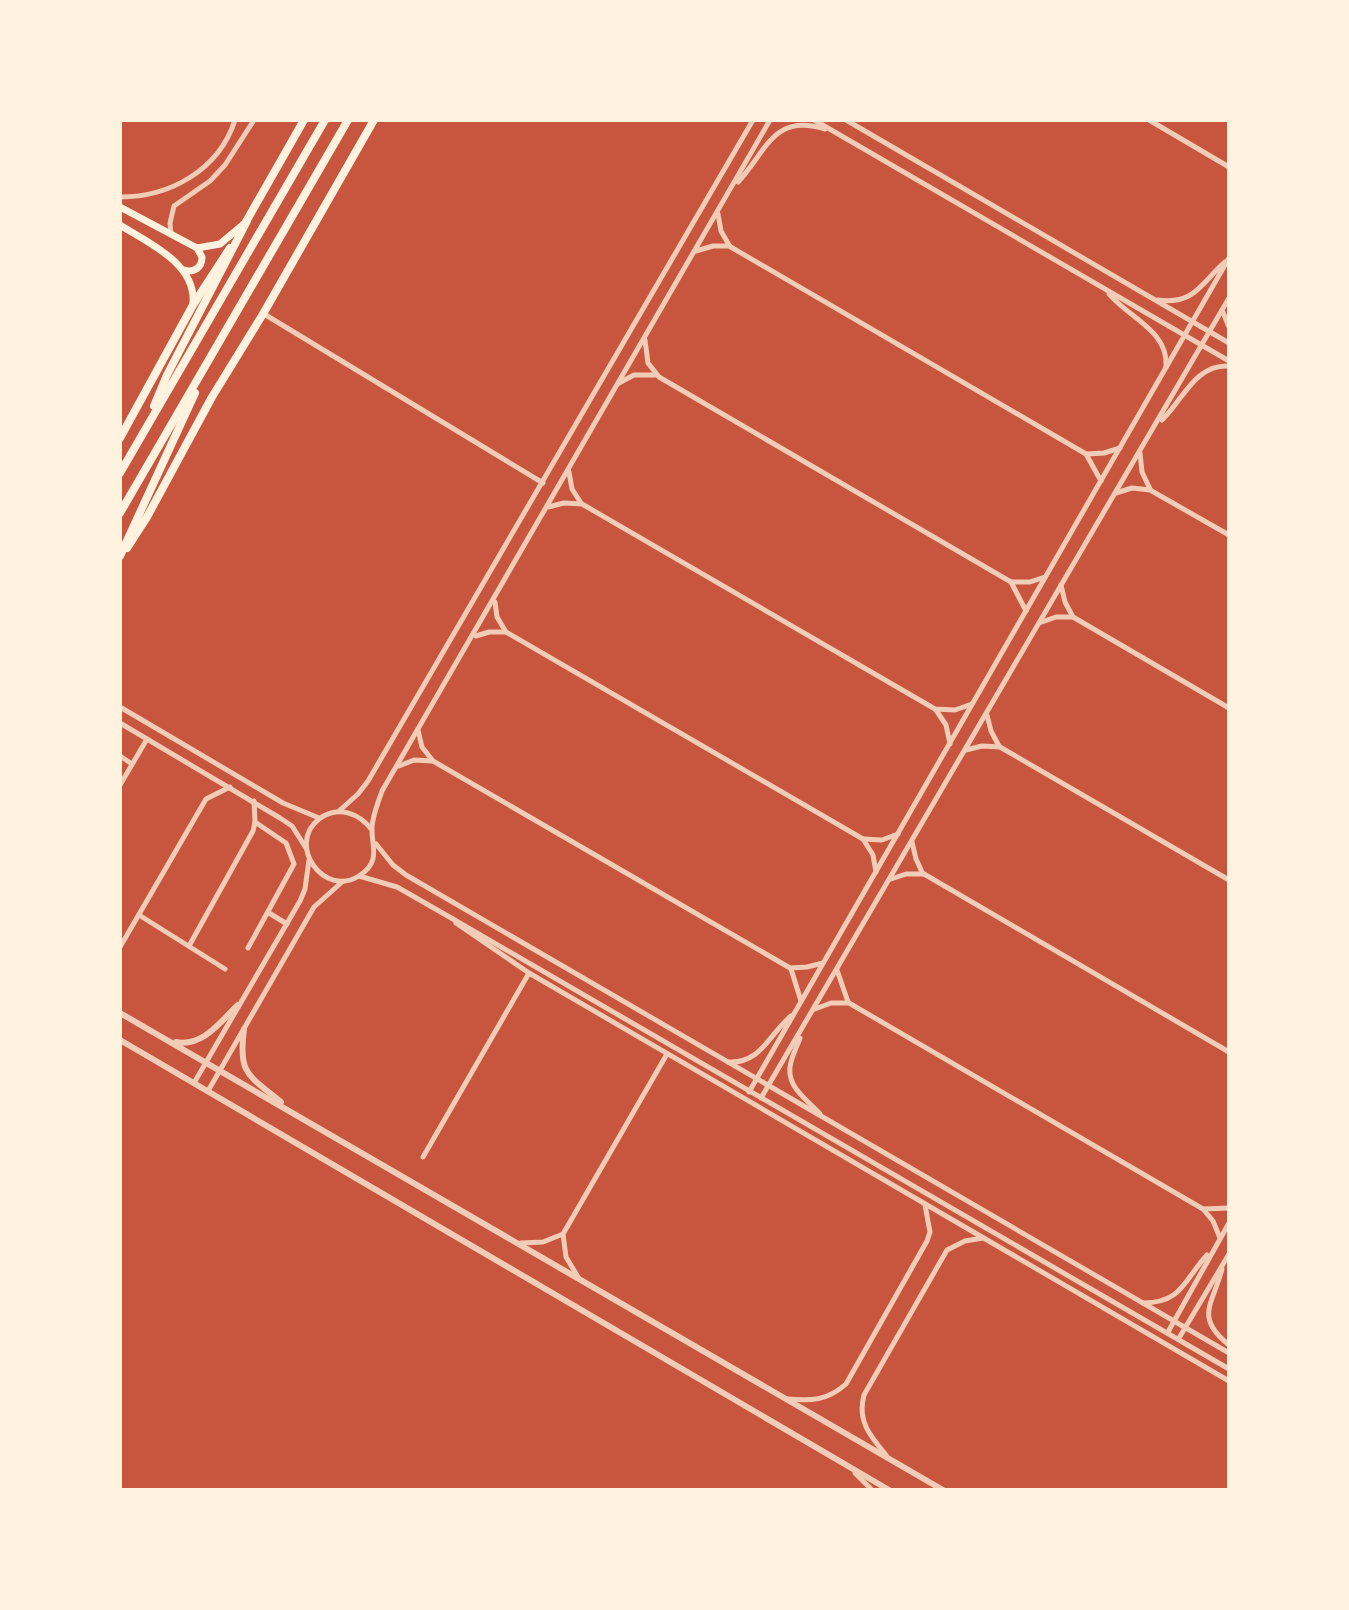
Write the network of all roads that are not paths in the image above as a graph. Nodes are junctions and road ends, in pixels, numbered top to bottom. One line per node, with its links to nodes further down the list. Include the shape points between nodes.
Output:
1 (235, 120): 15 (street, via 223,145 194,175 164,191)
2 (254, 120): 20 (street, via 225,165 174,206)
3 (304, 120): 18 (main road)
4 (325, 120): 46 (main road)
5 (348, 120): 41 (main road)
6 (374, 120): 31 (main road)
7 (751, 120): 53 (street)
8 (770, 120): 14 (street)
9 (814, 120): 12 (street)
10 (848, 120): 28 (street)
11 (1149, 120): 13 (street)
12 (834, 131): 14 (street, via 809,125 785,128); 26 (street)
13 (1229, 167)
14 (730, 191): 17 (street)
15 (120, 197)
16 (120, 207): 20 (main road)
17 (717, 213): 21 (street); 23 (street)
18 (247, 221): 22 (main road, via 220,244); 29 (main road); 46 (main road)
19 (120, 225): 25 (main road)
20 (171, 236): 22 (main road)
21 (729, 246): 23 (street); 49 (street)
22 (197, 248): 25 (main road, via 200,267)
23 (695, 252): 36 (street)
24 (1229, 259): 28 (street, via 1191,296); 32 (street)
25 (183, 270): 29 (main road)
26 (1106, 290): 35 (street); 40 (street, via 1156,333 1165,350)
27 (1229, 298): 30 (street)
28 (1153, 299): 32 (street)
29 (193, 305): 45 (main road)
30 (1222, 310): 33 (street); 34 (street)
31 (263, 314): 53 (street); 60 (main road)
32 (1193, 322): 34 (street); 35 (street)
33 (1229, 327)
34 (1210, 331): 37 (street); 38 (street)
35 (1186, 336): 38 (street); 40 (street)
36 (646, 338): 42 (street, via 645,355); 43 (street)
37 (1229, 343)
38 (1202, 345): 39 (street); 44 (street)
39 (1229, 364): 44 (street, via 1200,374)
40 (1165, 371): 47 (street)
41 (203, 374): 58 (main road); 60 (main road)
42 (659, 377): 43 (street, via 634,375); 62 (street)
43 (618, 383): 50 (street)
44 (1155, 426): 48 (street)
45 (120, 438)
46 (140, 439): 51 (main road)
47 (1121, 448): 49 (street); 52 (street)
48 (1140, 452): 54 (street); 55 (street)
49 (1086, 454): 52 (street)
50 (569, 471): 56 (street); 57 (street)
51 (120, 473)
52 (1101, 482): 61 (street)
53 (543, 483): 88 (street, via 368,781)
54 (1150, 490): 55 (street); 59 (street)
55 (1115, 493): 63 (street)
56 (582, 504): 57 (street); 73 (street)
57 (547, 507): 64 (street)
58 (120, 513)
59 (1229, 535)
60 (120, 557)
61 (1047, 576): 62 (street); 65 (street)
62 (1011, 582): 65 (street)
63 (1061, 585): 66 (street); 67 (street)
64 (495, 599): 68 (street); 69 (street)
65 (1026, 612): 70 (street)
66 (1073, 617): 67 (street); 72 (street)
67 (1039, 623): 74 (street)
68 (506, 632): 69 (street); 93 (street)
69 (473, 637): 76 (street)
70 (973, 704): 73 (street); 78 (street)
71 (120, 707): 89 (street, via 283,803)
72 (1229, 708)
73 (935, 709): 78 (street)
74 (987, 713): 79 (street); 80 (street)
75 (120, 723): 77 (street)
76 (418, 730): 82 (street); 84 (street)
77 (147, 739): 83 (street); 86 (street)
78 (950, 744): 92 (street)
79 (1000, 747): 80 (street); 102 (street)
80 (965, 750): 94 (street)
81 (120, 756): 83 (street)
82 (433, 761): 84 (street, via 414,760); 112 (street)
83 (132, 764): 85 (street)
84 (396, 767): 91 (street, via 382,791)
85 (120, 785)
86 (230, 787): 87 (street); 105 (street, via 206,799)
87 (254, 801): 90 (street); 96 (street, via 292,826)
88 (338, 811): 89 (street); 91 (street, via 358,816)
89 (320, 818): 96 (street, via 309,831)
90 (255, 822): 104 (street, via 286,843 294,864); 108 (street)
91 (372, 830): 95 (street)
92 (898, 833): 93 (street, via 882,840); 98 (street)
93 (863, 839): 98 (street)
94 (912, 842): 99 (street); 101 (street)
95 (375, 844): 100 (street, via 371,863); 129 (street, via 406,875)
96 (306, 848): 97 (street)
97 (309, 859): 103 (street, via 322,876); 107 (street, via 305,889)
98 (876, 873): 111 (street)
99 (924, 874): 101 (street); 126 (street)
100 (358, 876): 103 (street); 106 (street, via 397,887)
101 (889, 880): 114 (street)
102 (1229, 880)
103 (343, 881): 122 (street, via 314,907)
104 (269, 913): 107 (street); 110 (street)
105 (139, 915): 108 (street); 109 (street)
106 (446, 915): 115 (street); 135 (street)
107 (287, 924): 118 (street)
108 (189, 946): 113 (street)
109 (120, 947)
110 (248, 948)
111 (824, 962): 112 (street); 116 (street)
112 (790, 968): 116 (street)
113 (225, 969)
114 (837, 970): 117 (street); 119 (street)
115 (529, 973): 127 (street); 139 (street)
116 (801, 1002): 121 (street)
117 (849, 1003): 119 (street); 142 (street)
118 (238, 1005): 125 (street, via 196,1042); 128 (street)
119 (814, 1009): 123 (street)
120 (120, 1013): 125 (street)
121 (795, 1013): 129 (street, via 758,1054); 131 (street)
122 (244, 1029): 130 (street); 137 (street, via 245,1069)
123 (802, 1030): 133 (street); 138 (street, via 789,1075 795,1089)
124 (120, 1040): 132 (street)
125 (166, 1040): 128 (street)
126 (1229, 1052)
127 (667, 1054): 140 (street); 144 (street)
128 (206, 1062): 130 (street); 132 (street)
129 (727, 1062): 131 (street)
130 (221, 1070): 134 (street); 137 (street)
131 (757, 1079): 133 (street); 135 (street)
132 (194, 1083): 134 (street)
133 (767, 1085): 136 (street); 138 (street)
134 (208, 1091): 163 (street)
135 (749, 1092): 136 (street)
136 (761, 1098): 155 (street)
137 (300, 1116): 147 (street)
138 (824, 1118): 152 (street)
139 (423, 1157)
140 (925, 1204): 145 (street); 161 (street, via 927,1241 846,1384 827,1398)
141 (1229, 1208): 142 (street)
142 (1203, 1209): 146 (street)
143 (1229, 1223): 146 (street)
144 (563, 1234): 147 (street); 151 (street, via 566,1257)
145 (985, 1237): 160 (street); 162 (street, via 947,1250 864,1395 865,1427)
146 (1220, 1238): 148 (street)
147 (521, 1243): 151 (street)
148 (1214, 1249): 152 (street, via 1176,1295); 153 (street)
149 (1229, 1254): 150 (street)
150 (1223, 1264): 154 (street); 157 (street, via 1207,1315 1211,1328)
151 (578, 1277): 161 (street)
152 (1142, 1303): 153 (street)
153 (1173, 1321): 154 (street); 155 (street)
154 (1185, 1327): 156 (street); 158 (street)
155 (1168, 1332): 156 (street)
156 (1179, 1338): 159 (street)
157 (1229, 1345)
158 (1229, 1353)
159 (1229, 1369)
160 (1229, 1381)
161 (787, 1399): 162 (street)
162 (889, 1459): 166 (street)
163 (852, 1469): 164 (street); 165 (street)
164 (872, 1490)
165 (889, 1490)
166 (943, 1490)

